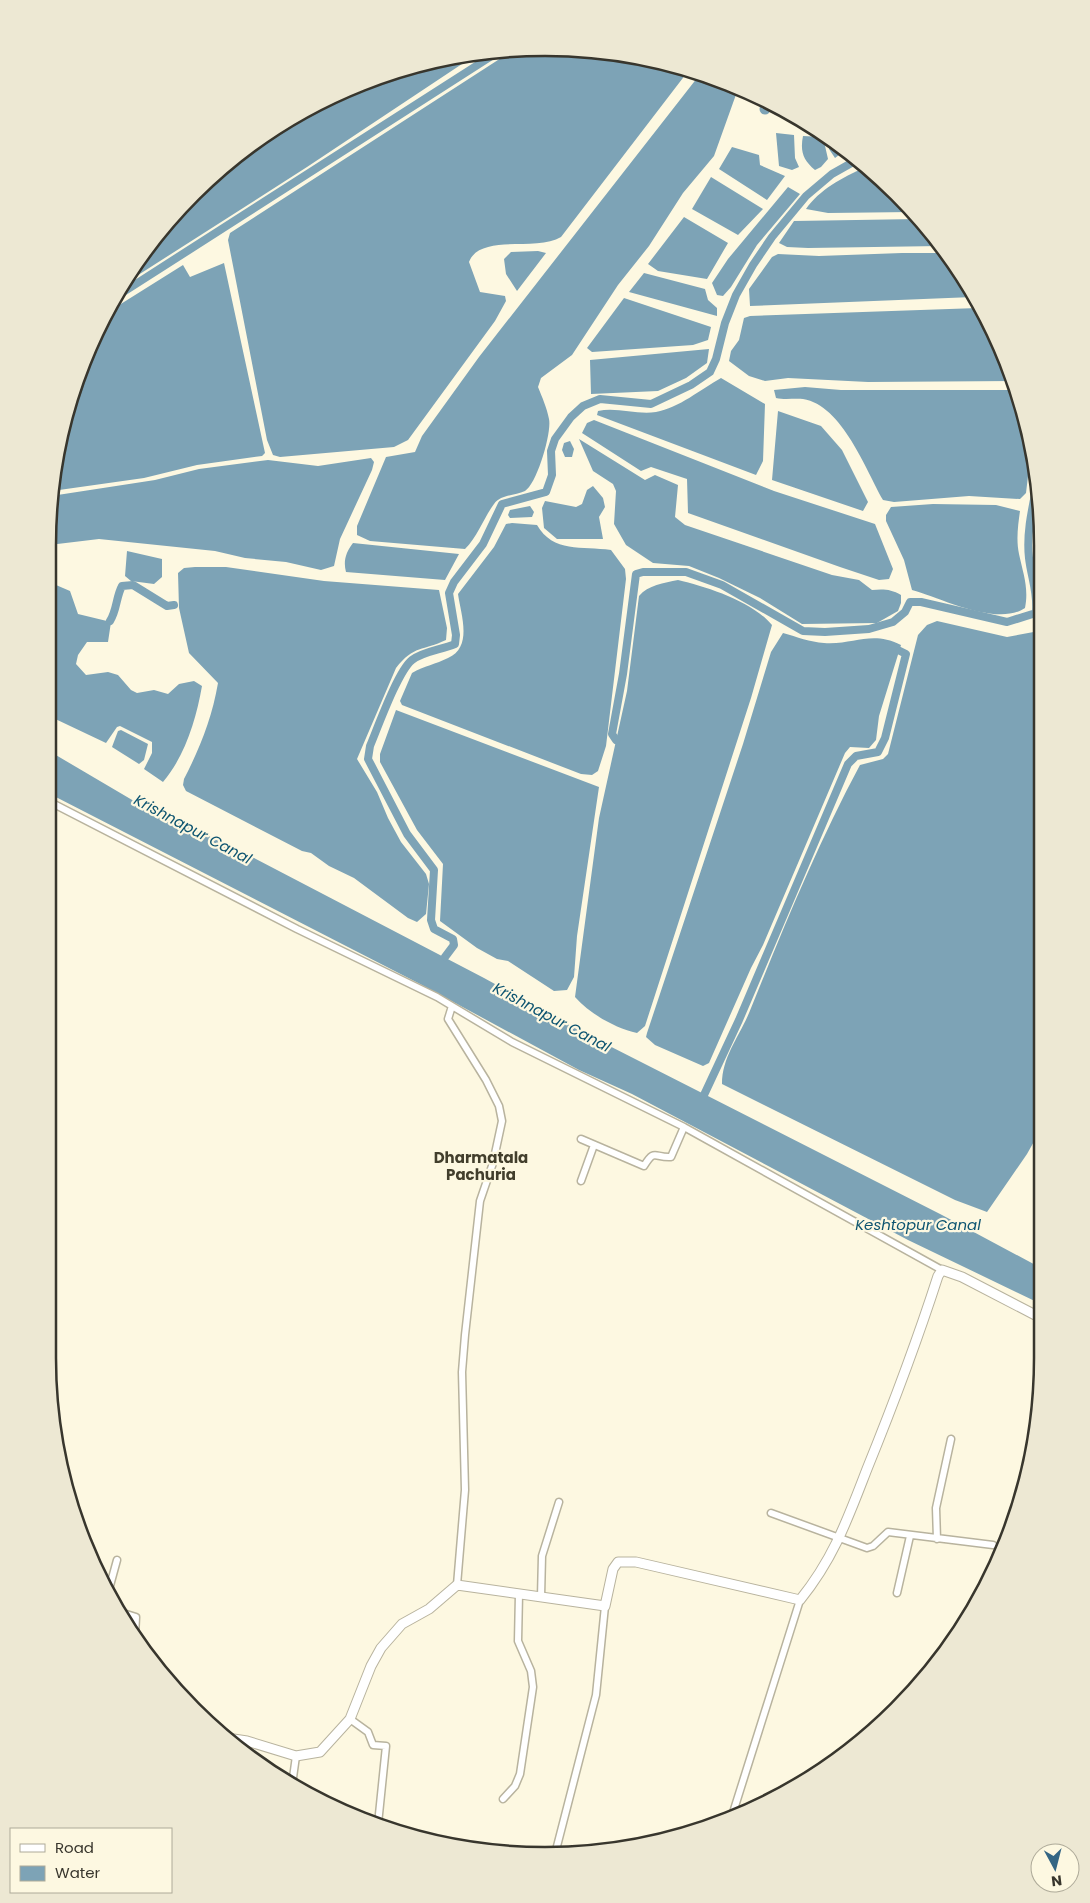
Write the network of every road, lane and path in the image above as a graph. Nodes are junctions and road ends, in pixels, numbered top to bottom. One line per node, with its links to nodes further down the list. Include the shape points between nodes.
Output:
1 (56, 805): 2 (street)
2 (452, 1006): 3 (street, via 512,1042); 18 (street, via 448,1019 486,1080 499,1106 502,1121 480,1201 465,1335 462,1372 465,1490)
3 (684, 1127): 5 (street, via 671,1157 654,1154 644,1166); 7 (street)
4 (581, 1139): 5 (street)
5 (594, 1145): 6 (street)
6 (581, 1181)
7 (942, 1270): 8 (street); 13 (street, via 890,1413)
8 (1034, 1314)
9 (951, 1439): 14 (street, via 936,1508)
10 (559, 1502): 21 (street, via 542,1556)
11 (771, 1513): 13 (street)
12 (910, 1536): 13 (street, via 888,1532 867,1548); 14 (street); 19 (street)
13 (839, 1539): 22 (street, via 822,1572)
14 (937, 1539): 15 (street)
15 (993, 1546)
16 (117, 1560): 17 (street)
17 (111, 1582)
18 (457, 1585): 20 (street); 26 (street, via 429,1609 402,1624 381,1648)
19 (898, 1593)
20 (519, 1594): 21 (street); 30 (street, via 518,1641 531,1671 533,1687 522,1766 515,1786)
21 (541, 1597): 23 (street)
22 (800, 1600): 23 (street, via 739,1588 676,1570 618,1562 613,1569); 31 (street)
23 (605, 1606): 33 (street, via 596,1695)
24 (130, 1614): 25 (street, via 136,1616)
25 (136, 1624)
26 (350, 1719): 28 (street, via 320,1752); 32 (street, via 368,1732 373,1745 386,1746)
27 (240, 1740): 28 (street)
28 (296, 1756): 29 (street)
29 (293, 1776)
30 (503, 1799)
31 (735, 1808)
32 (379, 1818)
33 (557, 1847)

